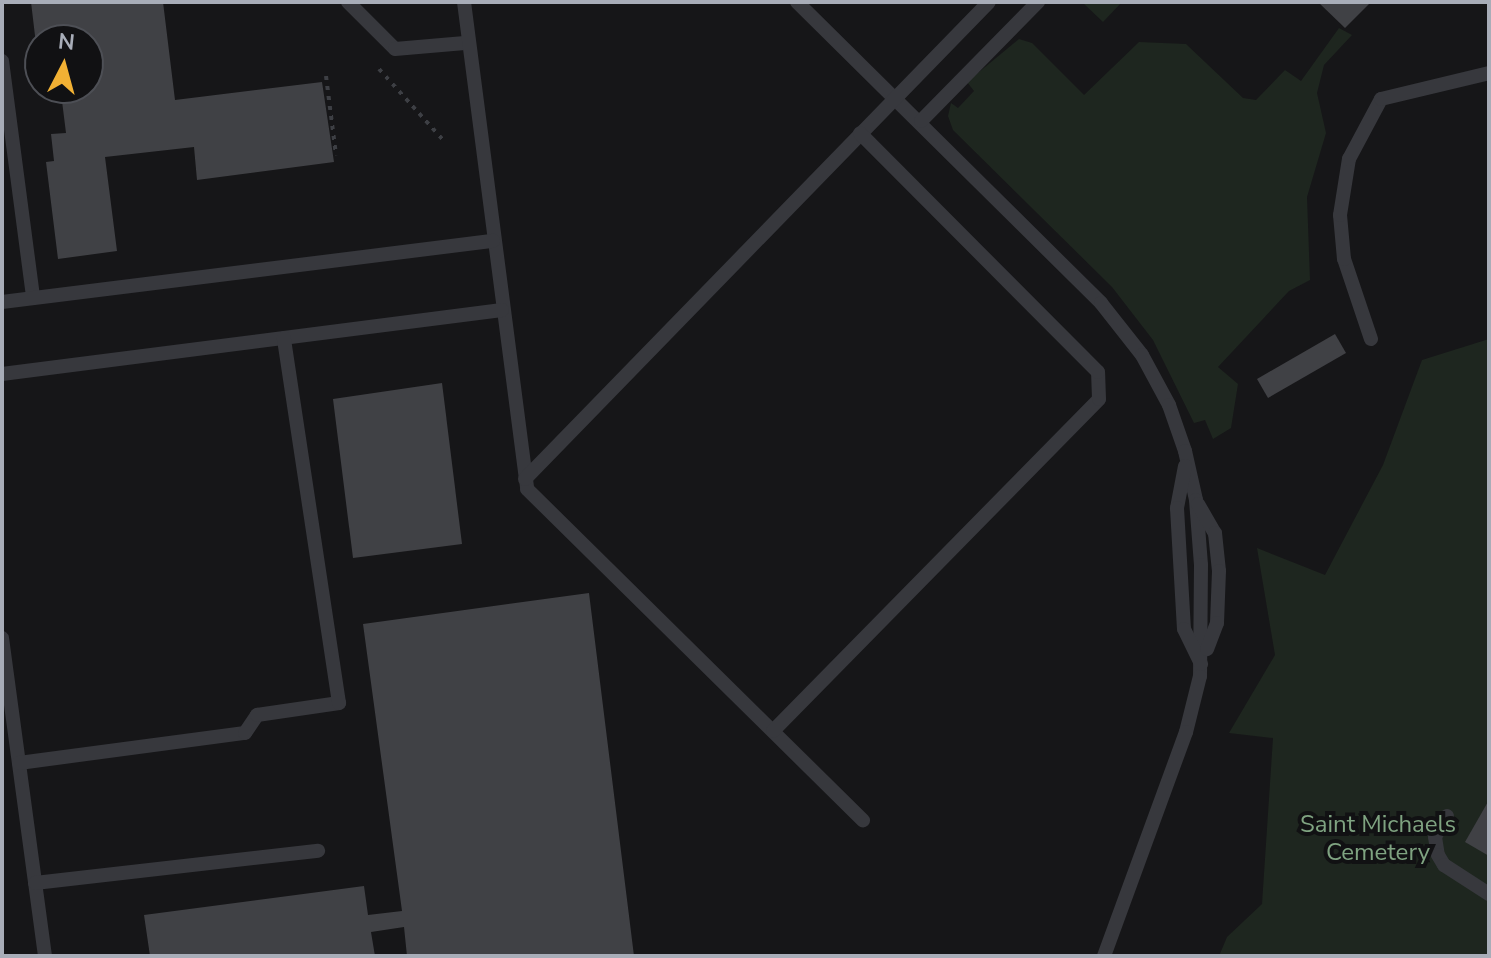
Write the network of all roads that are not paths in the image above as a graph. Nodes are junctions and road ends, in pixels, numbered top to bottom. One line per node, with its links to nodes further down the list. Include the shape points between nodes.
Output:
1 (348, 2): 6 (lane, via 395,49)
2 (464, 2): 6 (lane)
3 (797, 2): 9 (lane)
4 (989, 2): 9 (lane)
5 (1038, 2): 10 (lane)
6 (465, 43): 12 (lane)
7 (2, 61): 13 (lane)
8 (1489, 73): 17 (lane, via 1381,99 1349,159 1340,215 1344,259)
9 (896, 96): 10 (lane); 11 (lane)
10 (921, 121): 19 (lane, via 1101,303 1142,355 1169,405)
11 (860, 133): 20 (lane); 23 (lane, via 1098,372 1099,399)
12 (493, 241): 13 (lane); 15 (lane)
13 (33, 298): 14 (lane)
14 (2, 302)
15 (502, 310): 16 (lane); 20 (lane)
16 (284, 338): 18 (lane); 24 (lane, via 339,703 257,715 245,733)
17 (1371, 339)
18 (2, 374)
19 (1186, 460): 22 (lane, via 1177,508 1184,629); 22 (lane, via 1196,500 1215,533 1219,571 1217,623)
20 (525, 479): 23 (lane, via 527,489)
21 (2, 638): 24 (lane)
22 (1202, 664): 31 (lane, via 1186,732)
23 (773, 731): 26 (lane)
24 (19, 763): 28 (lane)
25 (1447, 816): 29 (lane, via 1435,837 1438,855 1444,865)
26 (863, 820)
27 (318, 851): 28 (lane)
28 (35, 883): 30 (lane)
29 (1489, 894)
30 (45, 956)
31 (1104, 956)

